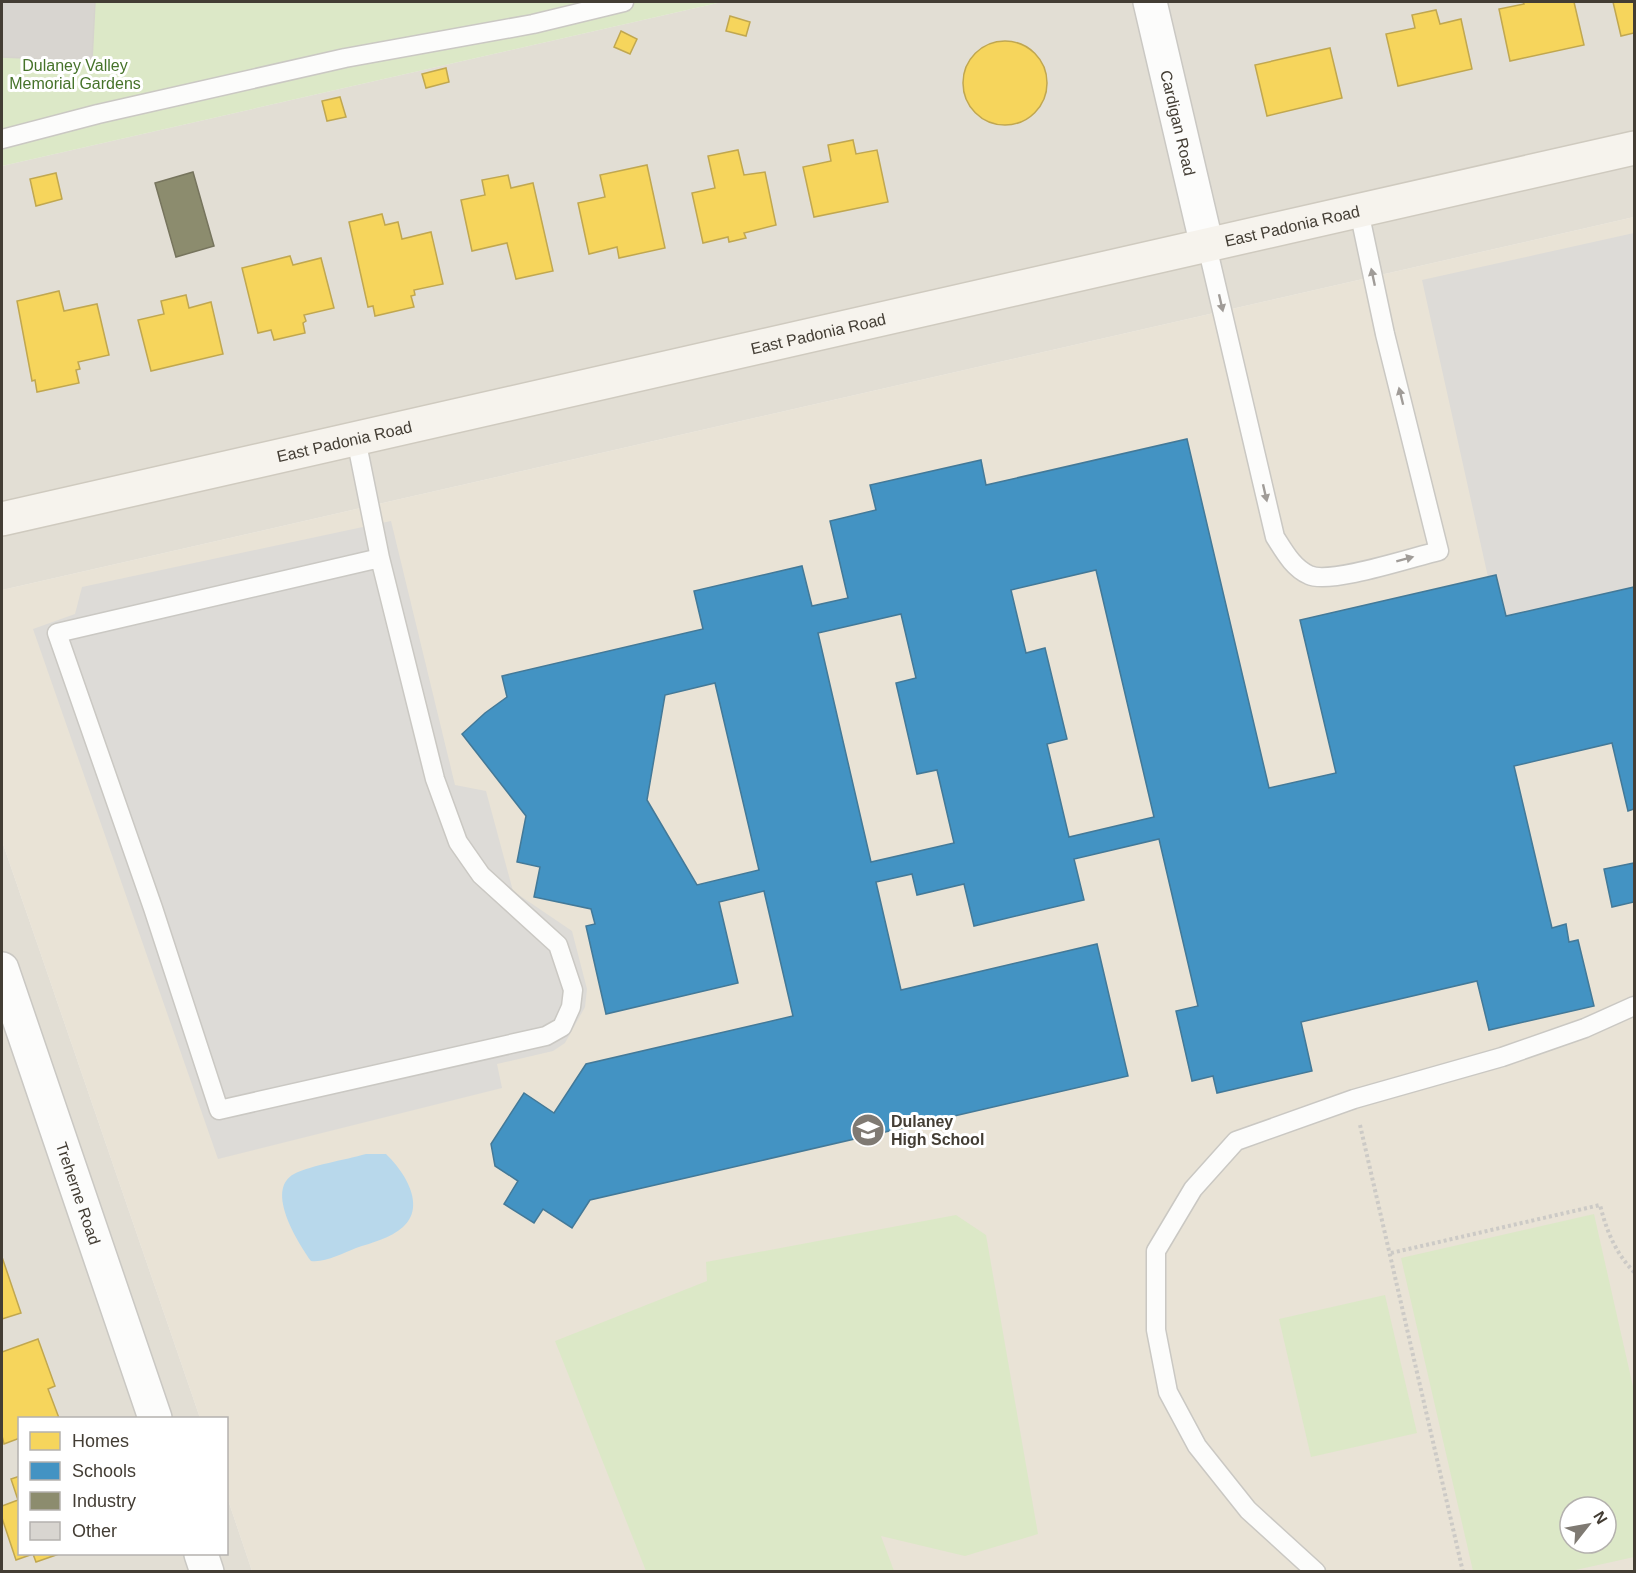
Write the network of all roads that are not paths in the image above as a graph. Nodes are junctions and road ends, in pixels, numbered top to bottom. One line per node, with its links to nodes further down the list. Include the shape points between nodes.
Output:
1 (624, 2): 3 (lane, via 533,24 333,60)
2 (1150, 2): 6 (street, Cardigan Road)
3 (2, 139)
4 (1635, 148): 5 (street, East Padonia Road)
5 (1359, 211): 6 (street, East Padonia Road); 6 (lane, one-way to 5, via 1275,537 1290,560 1309,576 1334,578 1439,550)
6 (1207, 246): 7 (street, East Padonia Road)
7 (356, 439): 8 (street, East Padonia Road); 9 (lane)
8 (2, 519)
9 (380, 558): 9 (lane, via 57,633 219,1110 546,1035 562,1027 571,1007 573,990 558,945 481,874 458,842 435,779)
10 (2, 969): 12 (street, Treherne Road)
11 (1635, 1006): 15 (lane, via 1502,1057 1354,1098 1236,1141 1193,1189 1156,1251 1156,1330 1168,1392 1197,1446 1248,1510)
12 (154, 1417)
13 (201, 1555): 14 (street)
14 (207, 1572)
15 (1316, 1572)

